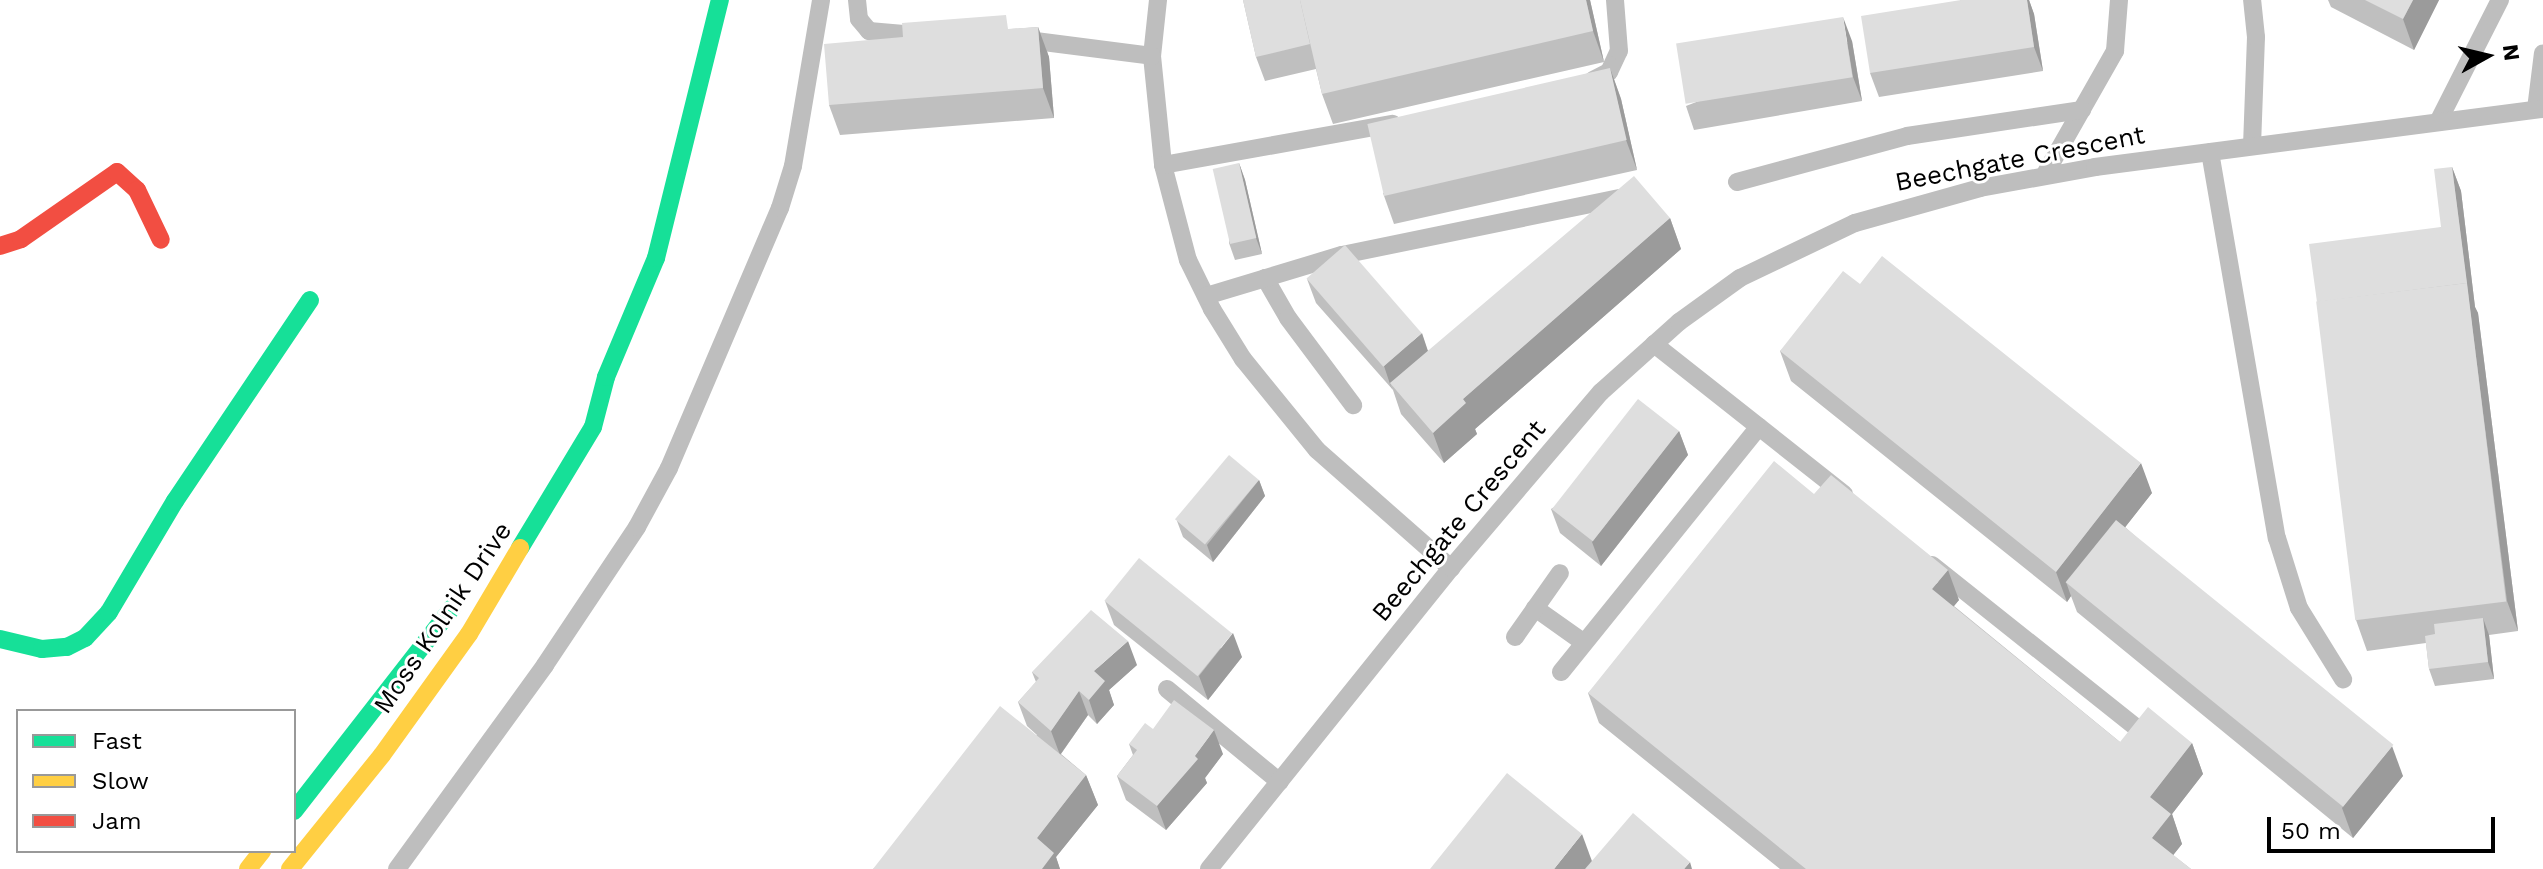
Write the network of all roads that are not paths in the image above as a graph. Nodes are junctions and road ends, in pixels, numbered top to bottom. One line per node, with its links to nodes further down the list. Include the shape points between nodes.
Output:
1 (720, 0): 30 (main road, Moss Kolnik Drive, via 656,258)
2 (821, 0): 53 (lane, via 793,166 780,208 669,468 554,653)
3 (857, 0): 9 (lane, via 859,19 869,31)
4 (1158, 0): 12 (lane)
5 (1615, 0): 13 (lane, via 1615,62 1599,78)
6 (2119, 0): 15 (lane, via 2115,51)
7 (2252, 0): 18 (lane)
8 (2500, 0): 17 (lane)
9 (953, 37)
10 (994, 38): 12 (lane)
11 (2543, 53): 14 (lane)
12 (1152, 56): 20 (lane)
13 (1574, 85)
14 (2540, 109): 17 (lane, Beechgate Crescent)
15 (2082, 110): 21 (lane); 22 (lane, via 1907,136)
16 (1413, 120): 20 (lane)
17 (2438, 122): 18 (lane, Beechgate Crescent)
18 (2252, 146): 19 (lane, Beechgate Crescent)
19 (2210, 152): 21 (lane, Beechgate Crescent); 44 (lane, via 2277,538 2299,608)
20 (1163, 165): 27 (lane, via 1173,215)
21 (2044, 176): 29 (lane, Beechgate Crescent, via 1913,203 1800,246 1740,278)
22 (1737, 182)
23 (1619, 198): 26 (lane, via 1342,255)
24 (161, 240): 25 (main road, via 137,190 117,172 21,239)
25 (0, 246)
26 (1265, 278): 27 (lane); 31 (lane)
27 (1206, 296): 36 (lane, via 1243,359 1317,450)
28 (310, 300): 41 (main road, via 175,501 109,612 85,638 67,647)
29 (1654, 344): 33 (lane); 36 (lane, Beechgate Crescent, via 1601,392)
30 (606, 377): 32 (main road, Moss Kolnik Drive); 52 (main road, Moss Kolnik Drive, via 593,427 469,634 382,755)
31 (1353, 405)
32 (577, 411)
33 (1759, 427): 34 (lane); 42 (lane)
34 (1859, 506)
35 (1920, 555): 46 (lane)
36 (1451, 568): 47 (lane, Beechgate Crescent)
37 (1560, 573): 39 (lane)
38 (468, 586): 48 (main road, Moss Kolnik Drive)
39 (1535, 608): 40 (lane); 42 (lane)
40 (1515, 637)
41 (3, 642)
42 (1583, 642): 43 (lane)
43 (1561, 672)
44 (2343, 679)
45 (1167, 689): 47 (lane)
46 (2138, 729)
47 (1280, 782): 50 (lane, Beechgate Crescent)
48 (296, 808)
49 (260, 853): 51 (main road)
50 (1219, 865)
51 (248, 869)
52 (290, 869)
53 (397, 869)

